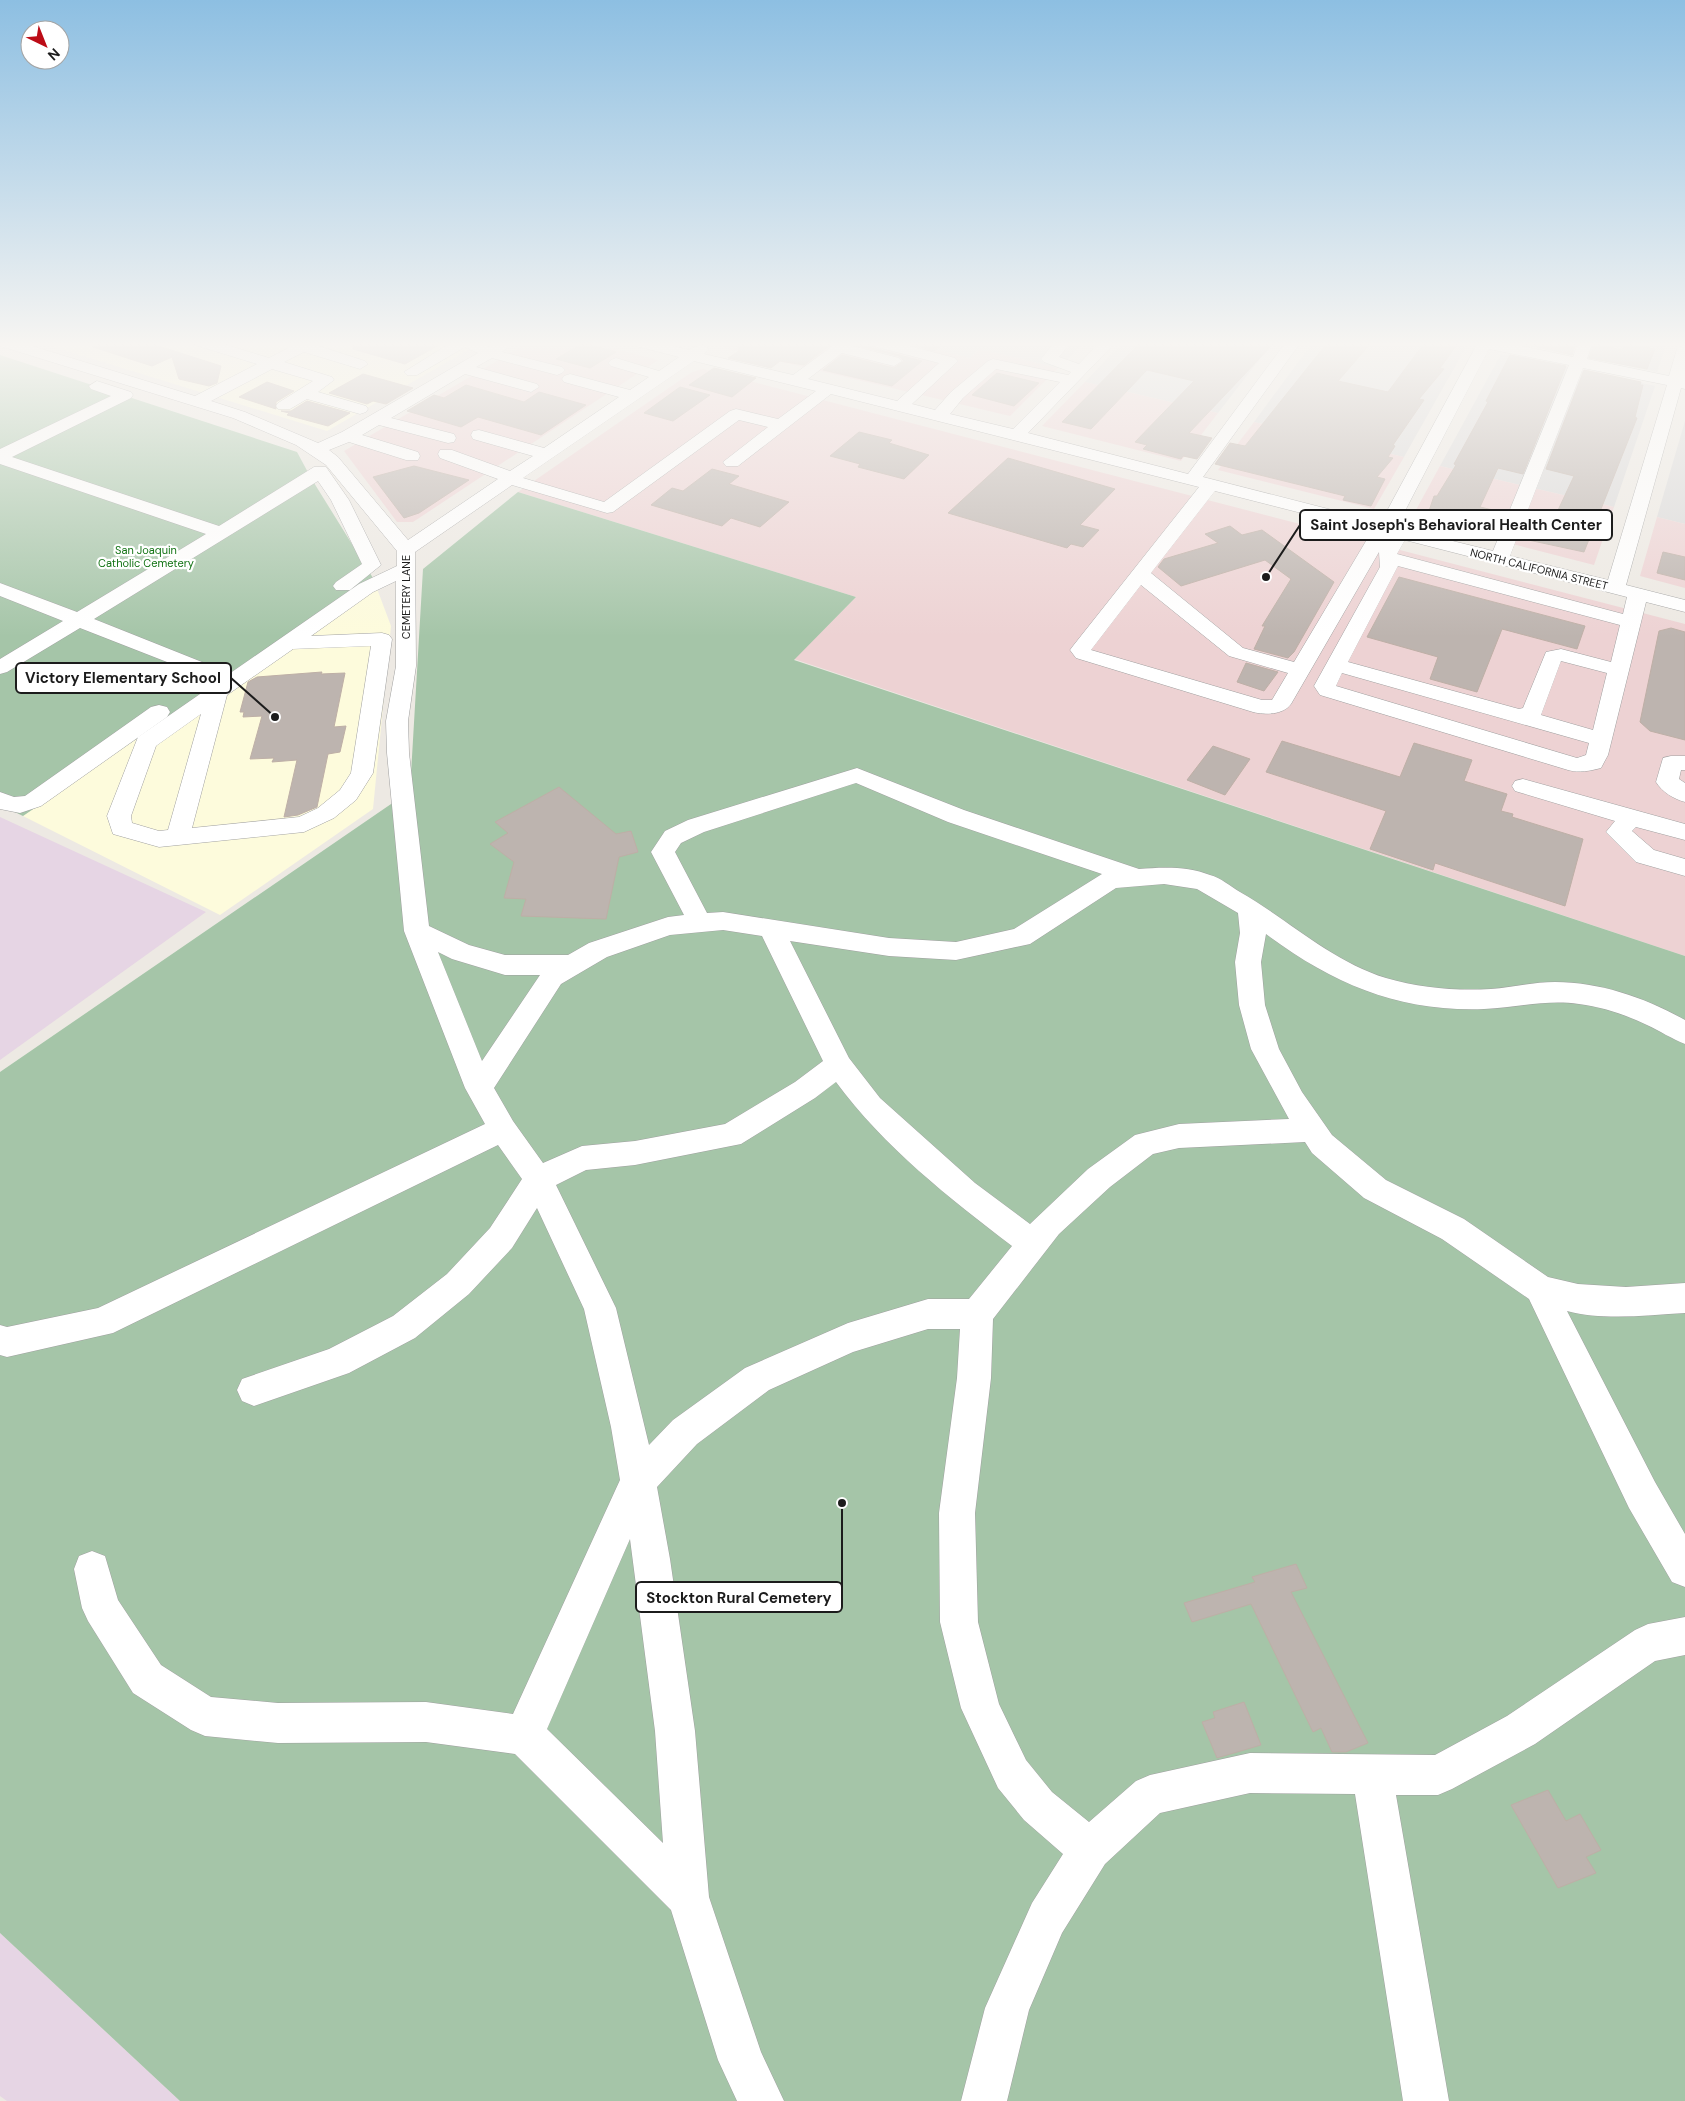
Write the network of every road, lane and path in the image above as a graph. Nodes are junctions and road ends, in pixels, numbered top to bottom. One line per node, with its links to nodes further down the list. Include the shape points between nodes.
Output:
1 (34, 440): 19 (street)
2 (267, 440): 21 (street, via 304,454)
3 (296, 440): 16 (street, CEMETERY LANE)
4 (338, 440): 16 (street)
5 (361, 440): 18 (street)
6 (432, 440): 22 (street)
7 (497, 440): 17 (street)
8 (566, 440): 17 (street)
9 (700, 440): 22 (street, via 607,508)
10 (761, 440): 20 (street)
11 (1037, 440): 23 (street, NORTH CALIFORNIA STREET)
12 (1230, 440): 23 (street)
13 (1433, 440): 24 (street, via 1397,509)
14 (1547, 440): 27 (street)
15 (1662, 440): 30 (street)
16 (317, 449): 28 (street, CEMETERY LANE, via 349,480)
17 (545, 454): 22 (street)
18 (412, 456)
19 (0, 457): 25 (street)
20 (732, 462)
21 (321, 472): 25 (street); 41 (street, via 340,500 372,566)
22 (509, 478): 28 (street)
23 (1202, 482): 24 (street, NORTH CALIFORNIA STREET); 29 (street)
24 (1391, 531): 26 (street); 27 (street, NORTH CALIFORNIA STREET); 39 (street)
25 (221, 533): 34 (street)
26 (1388, 557): 35 (street); 37 (street, via 1389,567)
27 (1500, 558): 30 (street, NORTH CALIFORNIA STREET)
28 (406, 559): 36 (street); 56 (street, CEMETERY LANE, via 406,666 397,720)
29 (1140, 574): 39 (street, via 1236,652); 39 (street, via 1080,650 1083,654 1272,708 1280,704)
30 (1615, 588): 32 (street, NORTH CALIFORNIA STREET)
31 (0, 589): 34 (street)
32 (1638, 594): 33 (street, NORTH CALIFORNIA STREET); 35 (street)
33 (1685, 606)
34 (79, 620): 38 (street); 41 (street)
35 (1631, 622): 40 (street)
36 (287, 643): 41 (street); 50 (street, via 382,639 362,773 348,795 326,813 304,824)
37 (1337, 665): 42 (street); 43 (street, via 1325,686 1331,692 1576,765 1593,763)
38 (0, 668)
39 (1300, 670)
40 (1619, 670): 42 (street, via 1561,655 1553,656 1532,712); 43 (street)
41 (216, 682): 47 (street, via 33,801 13,806); 50 (street); 50 (street, via 146,742 119,816 121,828 159,839)
42 (1520, 716): 43 (street)
43 (1602, 739)
44 (1685, 763): 46 (street, via 1671,763 1667,782)
45 (1523, 786): 48 (street)
46 (1685, 794)
47 (0, 800)
48 (1631, 818): 49 (street); 51 (street, via 1618,832 1645,856)
49 (1685, 832)
50 (178, 837)
51 (1685, 868)
52 (1134, 876): 53 (street, via 1164,875 1203,881); 54 (street, via 956,816 857,775 696,826 673,837 663,852); 55 (street, via 1110,880 1021,937 956,951 889,947)
53 (1250, 909): 58 (street, via 1317,958 1368,982 1402,992 1440,998 1482,999 1563,992 1644,1010); 62 (street, via 1253,933 1248,962 1252,1005 1265,1049 1292,1100)
54 (700, 923): 55 (street, via 723,921); 57 (street, via 668,926 598,950)
55 (771, 928): 59 (street)
56 (417, 931): 57 (street, via 462,952 504,965); 60 (street, CEMETERY LANE)
57 (572, 965): 60 (street, via 552,977)
58 (1685, 1033)
59 (839, 1065): 63 (street, via 731,1135 635,1154 582,1158); 64 (street, via 884,1119 964,1192)
60 (479, 1088): 61 (street, CEMETERY LANE)
61 (503, 1129): 63 (street, CEMETERY LANE); 68 (street, via 102,1322 7,1342)
62 (1313, 1130): 64 (street, via 1179,1136 1145,1144 1099,1178); 65 (street, via 1322,1144 1375,1189 1453,1230)
63 (538, 1179): 69 (street, via 501,1238 458,1284 404,1327 337,1362); 70 (street, CEMETERY LANE, via 600,1308)
64 (1032, 1243): 67 (street)
65 (1540, 1289): 66 (street, via 1578,1299 1626,1302); 72 (street, via 1642,1495)
66 (1685, 1298)
67 (977, 1314): 70 (street, via 928,1314 848,1338 757,1379 685,1432); 76 (street, via 974,1378 957,1513 959,1622 981,1708 1012,1774 1038,1806)
68 (0, 1340)
69 (254, 1390)
70 (638, 1481): 74 (street); 77 (street, CEMETERY LANE, via 675,1731)
71 (92, 1569): 74 (street, via 102,1608 147,1679 205,1716 278,1723 426,1722)
72 (1685, 1569)
73 (1685, 1636): 75 (street, via 1648,1643 1520,1730 1438,1775)
74 (524, 1735): 77 (street)
75 (1372, 1774): 76 (street, via 1250,1773 1150,1794); 80 (street)
76 (1090, 1849): 79 (street, via 1047,1918 1008,2008)
77 (688, 1897): 78 (street, via 740,2060)
78 (761, 2101)
79 (984, 2101)
80 (1426, 2101)

